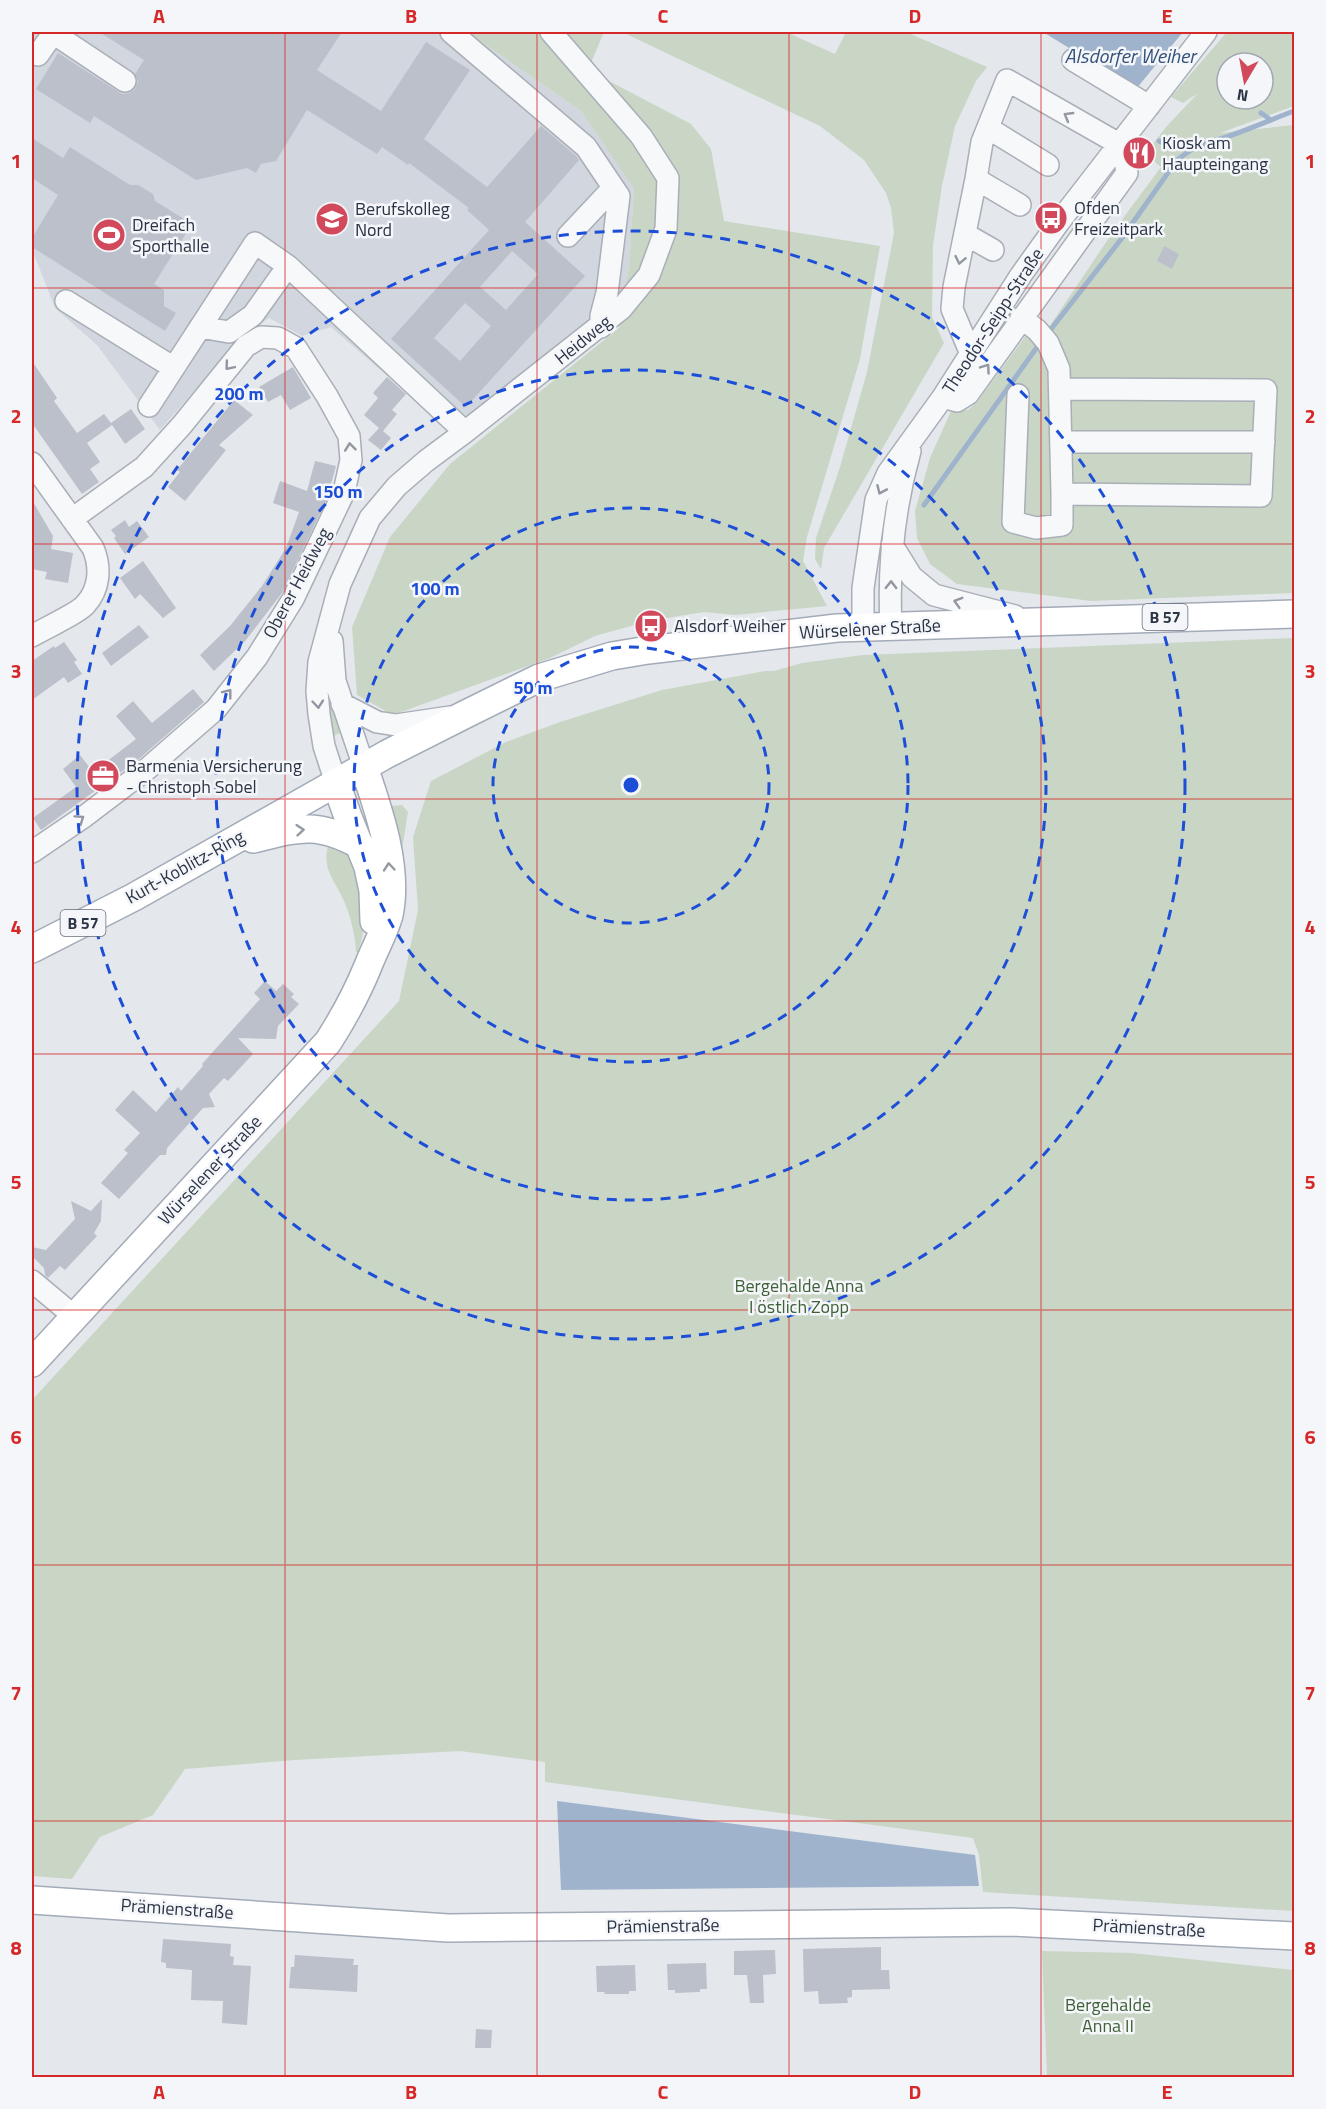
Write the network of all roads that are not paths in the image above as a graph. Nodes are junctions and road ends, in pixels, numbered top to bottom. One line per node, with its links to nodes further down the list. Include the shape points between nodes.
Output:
1 (54, 32): 5 (street); 7 (street)
2 (451, 32): 13 (street, via 586,147)
3 (1206, 32): 8 (street, Theodor-Seipp-Straße)
4 (559, 35): 21 (street, Heidweg, via 641,136 668,178 666,229 649,275)
5 (38, 55)
6 (1073, 60): 8 (street)
7 (125, 81)
8 (1149, 106): 10 (street, Theodor-Seipp-Straße)
9 (988, 128): 10 (street, one-way to 9, via 1007,80); 11 (street); 12 (street)
10 (1119, 144): 22 (street, via 1127,173); 23 (street, Theodor-Seipp-Straße, via 1021,274)
11 (1048, 165)
12 (976, 179): 14 (street); 15 (street)
13 (613, 188): 16 (street); 21 (street, via 619,196)
14 (1020, 206)
15 (965, 234): 17 (street); 23 (street, one-way to 23, via 952,309)
16 (568, 236)
17 (993, 250)
18 (288, 266): 20 (street, via 253,315 229,332); 20 (street, via 255,243); 29 (street)
19 (66, 301): 24 (street)
20 (200, 327): 24 (street)
21 (601, 327): 29 (street, Heidweg)
22 (1035, 330): 25 (street, via 1059,369); 27 (street, one-way to 22, via 957,401 968,394)
23 (970, 354): 27 (street, Theodor-Seipp-Straße)
24 (174, 368): 28 (street)
25 (1061, 389): 31 (street); 32 (street, via 1266,390)
26 (1018, 395): 34 (street, via 1012,522 1036,528 1062,525)
27 (943, 397): 30 (street, Theodor-Seipp-Straße)
28 (149, 406)
29 (465, 432): 37 (street, Heidweg, via 397,486 370,518)
30 (913, 441): 36 (street, Theodor-Seipp-Straße, via 895,512); 41 (street, Theodor-Seipp-Straße, one-way to 41, via 888,473 876,500 863,588)
31 (1062, 442): 32 (street); 34 (street)
32 (1264, 442): 34 (street, via 1261,496)
33 (32, 463): 35 (street)
34 (1062, 494)
35 (72, 519): 42 (street, via 99,563 94,591 84,606); 49 (street, Oberer Heidweg, one-way to 35, via 147,770 216,709 257,657 293,599 344,492 351,460 349,436 296,348 278,338 261,337 246,346 144,467)
36 (892, 545): 39 (street, one-way to 36, via 934,595 912,577); 40 (street, Theodor-Seipp-Straße, one-way to 36)
37 (331, 614): 43 (street, Heidweg, via 332,660); 46 (street, Heidweg, one-way to 46, via 319,662 317,692 324,746)
38 (1294, 614): 39 (main road, Würselener Straße / B 57)
39 (1036, 621): 40 (main road, Würselener Straße / B 57)
40 (891, 626): 41 (main road, Würselener Straße / B 57)
41 (863, 627): 44 (main road, Würselener Straße / B 57, via 612,656 539,678)
42 (32, 636)
43 (342, 704): 44 (street, via 377,723); 45 (street, Heidweg)
44 (466, 714): 45 (main road, Würselener Straße / B 57)
45 (364, 767): 46 (main road, Würselener Straße / B 57); 51 (main road, Würselener Straße, one-way to 45, via 383,933 391,888 385,836)
46 (336, 783): 47 (main road, Würselener Straße); 48 (main road, Kurt-Koblitz-Ring / B 57)
47 (360, 845): 48 (main road, one-way to 47, via 300,828 329,830); 51 (main road, Würselener Straße, via 373,891)
48 (223, 847): 50 (main road, Kurt-Koblitz-Ring / B 57)
49 (32, 852)
50 (32, 949)
51 (369, 964): 53 (main road, Würselener Straße, via 359,990 328,1042)
52 (32, 1281): 53 (street)
53 (75, 1317): 54 (main road, Würselener Straße)
54 (32, 1364)
55 (32, 1900): 56 (main road, Prämienstraße, via 448,1928 1011,1922)
56 (1294, 1936)

